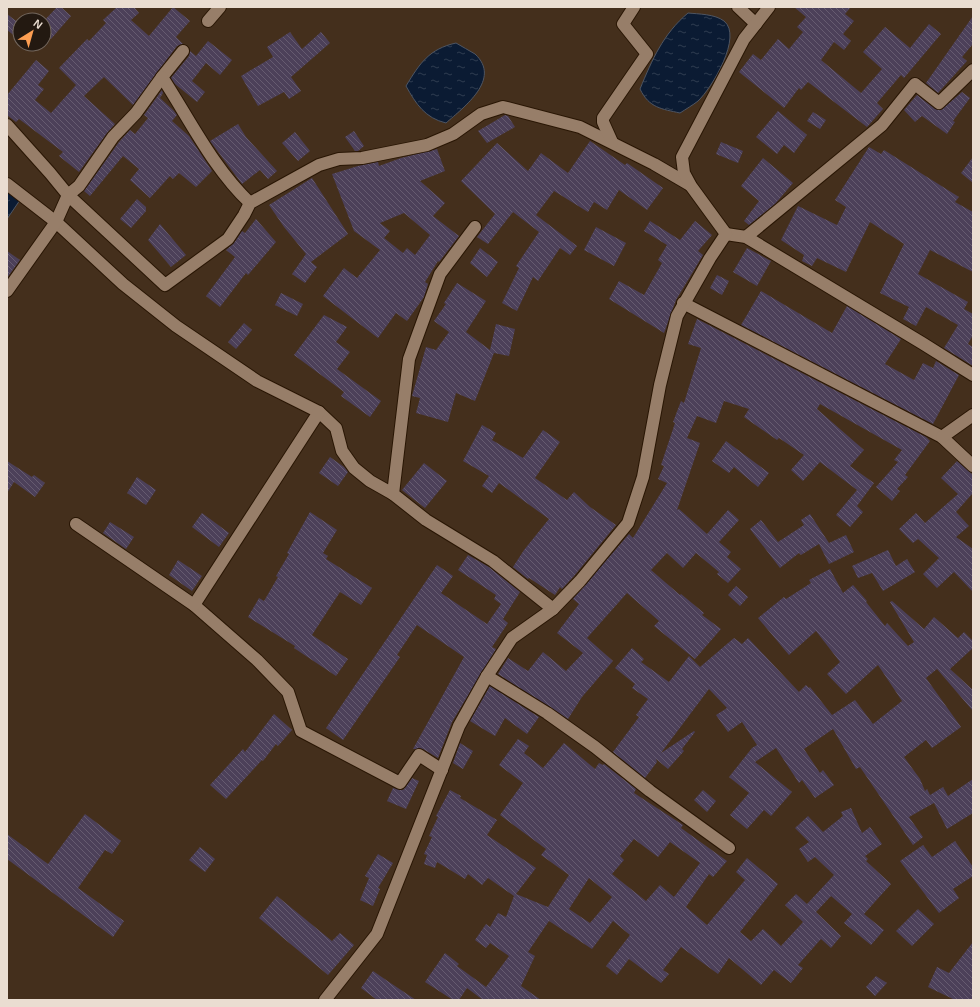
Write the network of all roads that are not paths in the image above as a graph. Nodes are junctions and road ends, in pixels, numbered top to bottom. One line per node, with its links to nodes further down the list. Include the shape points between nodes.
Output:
1 (220, 7): 5 (street)
2 (634, 7): 11 (street, via 623,24 648,54 603,118)
3 (738, 7): 6 (street)
4 (769, 7): 6 (street)
5 (208, 21)
6 (756, 24): 13 (street, via 744,39 682,157 684,173)
7 (183, 51): 9 (street)
8 (973, 70): 19 (street, via 939,103 915,84 882,125)
9 (162, 77): 14 (street, via 113,138 79,186); 15 (street, via 218,168)
10 (7, 125): 14 (street)
11 (612, 142): 13 (street); 15 (street, via 580,127 503,107 481,114 453,134 427,145 362,158 339,159 318,165)
12 (7, 184): 16 (street)
13 (691, 186): 18 (street)
14 (68, 195): 15 (street, via 165,285 228,239); 16 (street)
15 (250, 203)
16 (56, 222): 20 (street); 23 (street, via 123,284 176,326 258,381)
17 (475, 227): 27 (street, via 440,274 409,359)
18 (726, 234): 19 (street); 21 (street)
19 (746, 236): 22 (street)
20 (7, 291)
21 (683, 303): 25 (street); 30 (street, via 677,316 660,385 643,477 628,523)
22 (973, 375)
23 (319, 412): 27 (street, via 336,428 342,451 354,468); 29 (street)
24 (973, 415): 25 (street)
25 (942, 437): 26 (street)
26 (973, 466)
27 (393, 494): 30 (street, via 426,520 493,561)
28 (76, 524): 29 (street)
29 (194, 606): 32 (street, via 258,660 288,692 301,731 400,783 419,755)
30 (553, 609): 31 (street, via 512,638)
31 (487, 676): 32 (street, via 458,726); 33 (street, via 547,713 595,747 650,791)
32 (442, 770): 34 (street, via 377,934)
33 (729, 848)
34 (325, 1000)

